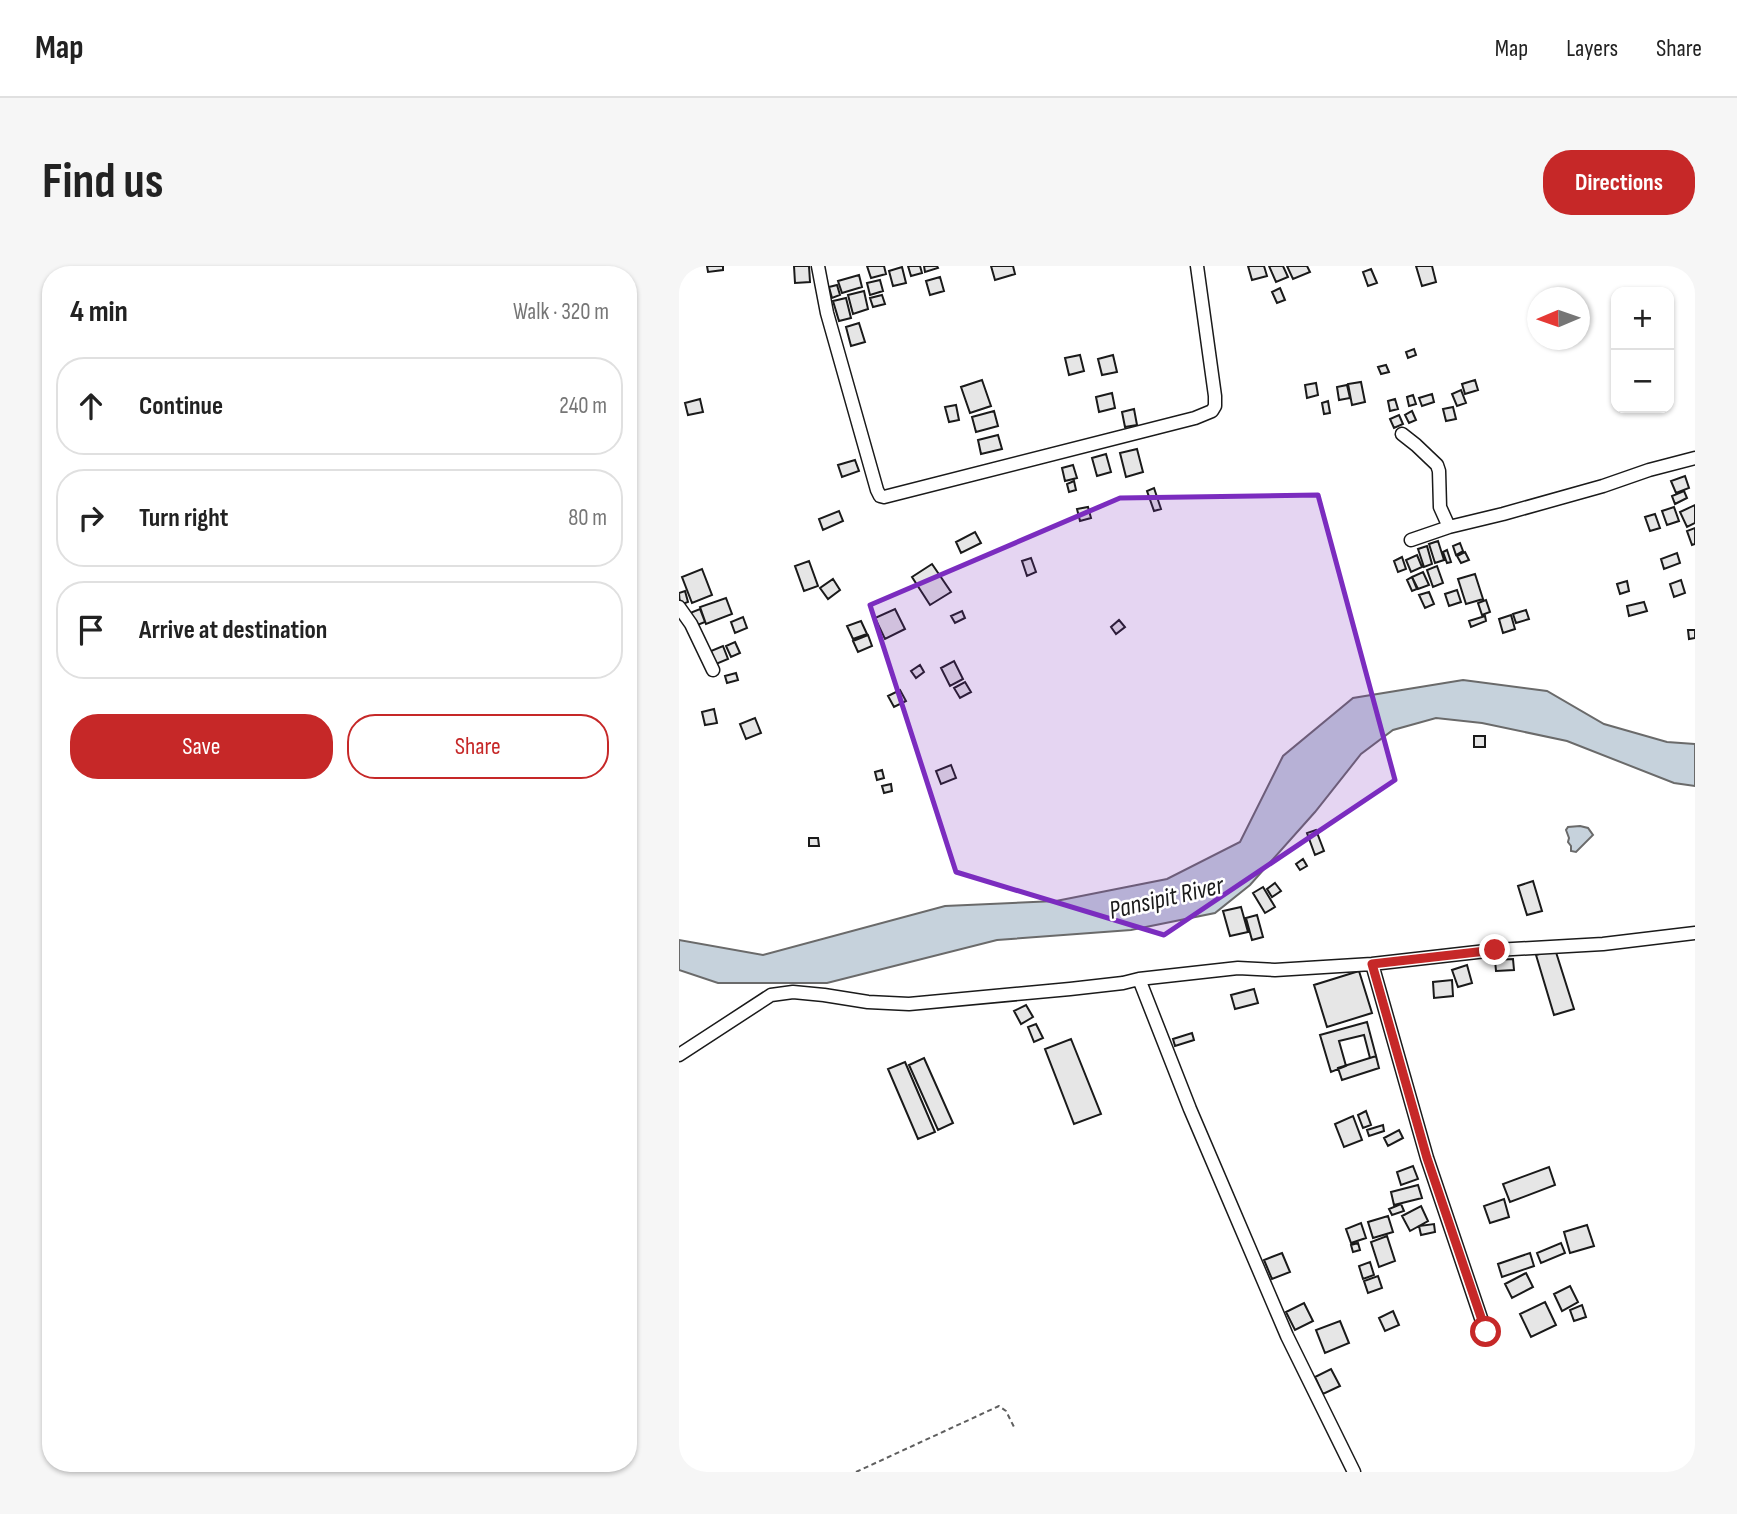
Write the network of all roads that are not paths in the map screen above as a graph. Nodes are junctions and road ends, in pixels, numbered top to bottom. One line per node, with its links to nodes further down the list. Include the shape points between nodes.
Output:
1 (818, 266): 2 (street, via 877,490 884,497 1212,411 1215,396)
2 (1197, 266)
3 (1402, 434): 5 (street, via 1437,465 1440,507)
4 (1695, 459): 5 (street)
5 (1448, 527): 6 (street)
6 (1411, 540)
7 (679, 607): 8 (street)
8 (713, 670)
9 (1695, 933): 10 (street)
10 (1372, 964): 11 (street, via 1238,968); 13 (street, via 1427,1158)
11 (1139, 979): 12 (street, via 909,1004 793,992 771,995); 14 (street, via 1287,1336)
12 (679, 1055)
13 (1486, 1332)
14 (1354, 1472)

